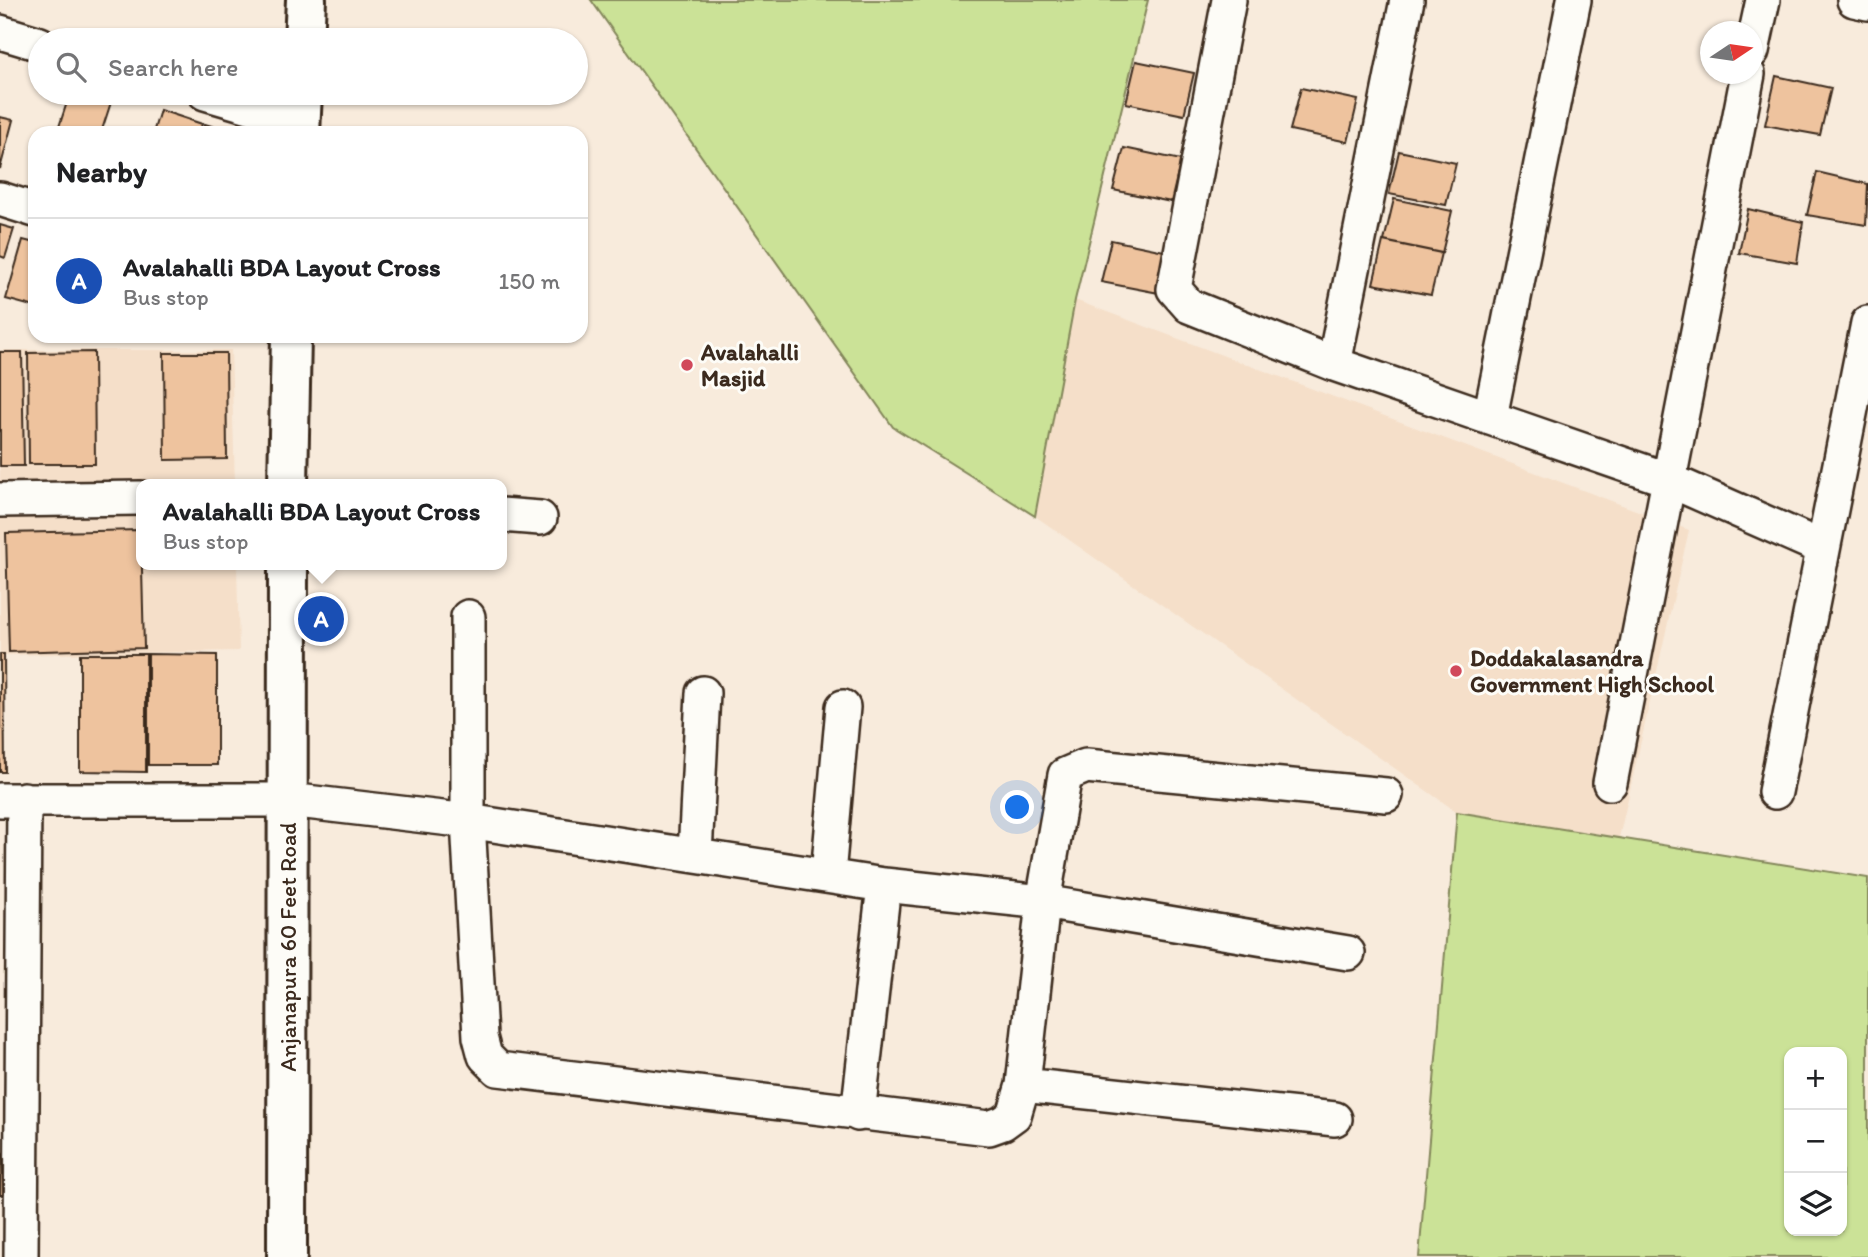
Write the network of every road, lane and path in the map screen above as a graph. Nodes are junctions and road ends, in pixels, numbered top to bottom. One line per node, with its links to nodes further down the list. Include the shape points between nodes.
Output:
1 (306, 0): 9 (street)
2 (1229, 0): 19 (street, via 1174,289 1189,306)
3 (1407, 0): 19 (street)
4 (1574, 0): 20 (street)
5 (1763, 0): 8 (street)
6 (1854, 0): 7 (street)
7 (1868, 3)
8 (1758, 21)
9 (305, 28)
10 (0, 32): 11 (street)
11 (28, 40)
12 (1746, 84): 22 (street)
13 (255, 105): 14 (street)
14 (300, 116)
15 (0, 199): 16 (street)
16 (28, 208)
17 (1868, 323): 27 (street)
18 (291, 343): 21 (street)
19 (1335, 365): 20 (street)
20 (1490, 418): 22 (street)
21 (288, 479)
22 (1669, 480): 27 (street); 32 (street)
23 (136, 498): 24 (street)
24 (0, 500)
25 (507, 515): 26 (street)
26 (540, 518)
27 (1823, 548): 33 (street)
28 (288, 570): 36 (street, Anjanapura 60 Feet Road)
29 (468, 617): 37 (street)
30 (703, 693): 38 (street)
31 (843, 707): 39 (street)
32 (1610, 783)
33 (1775, 792)
34 (1386, 794): 41 (street, via 1086,766 1065,775)
35 (12, 799): 36 (street); 46 (street)
36 (289, 800): 37 (street); 47 (street, Anjanapura 60 Feet Road)
37 (468, 821): 38 (street); 44 (street, via 480,1037 485,1056 498,1069)
38 (695, 855): 39 (street)
39 (828, 875): 40 (street)
40 (884, 885): 41 (street); 44 (street)
41 (1042, 902): 42 (street); 43 (street)
42 (1348, 953)
43 (1023, 1085): 44 (street, via 1014,1115 989,1128); 45 (street)
44 (858, 1114)
45 (1335, 1119)
46 (21, 1257)
47 (287, 1257)

